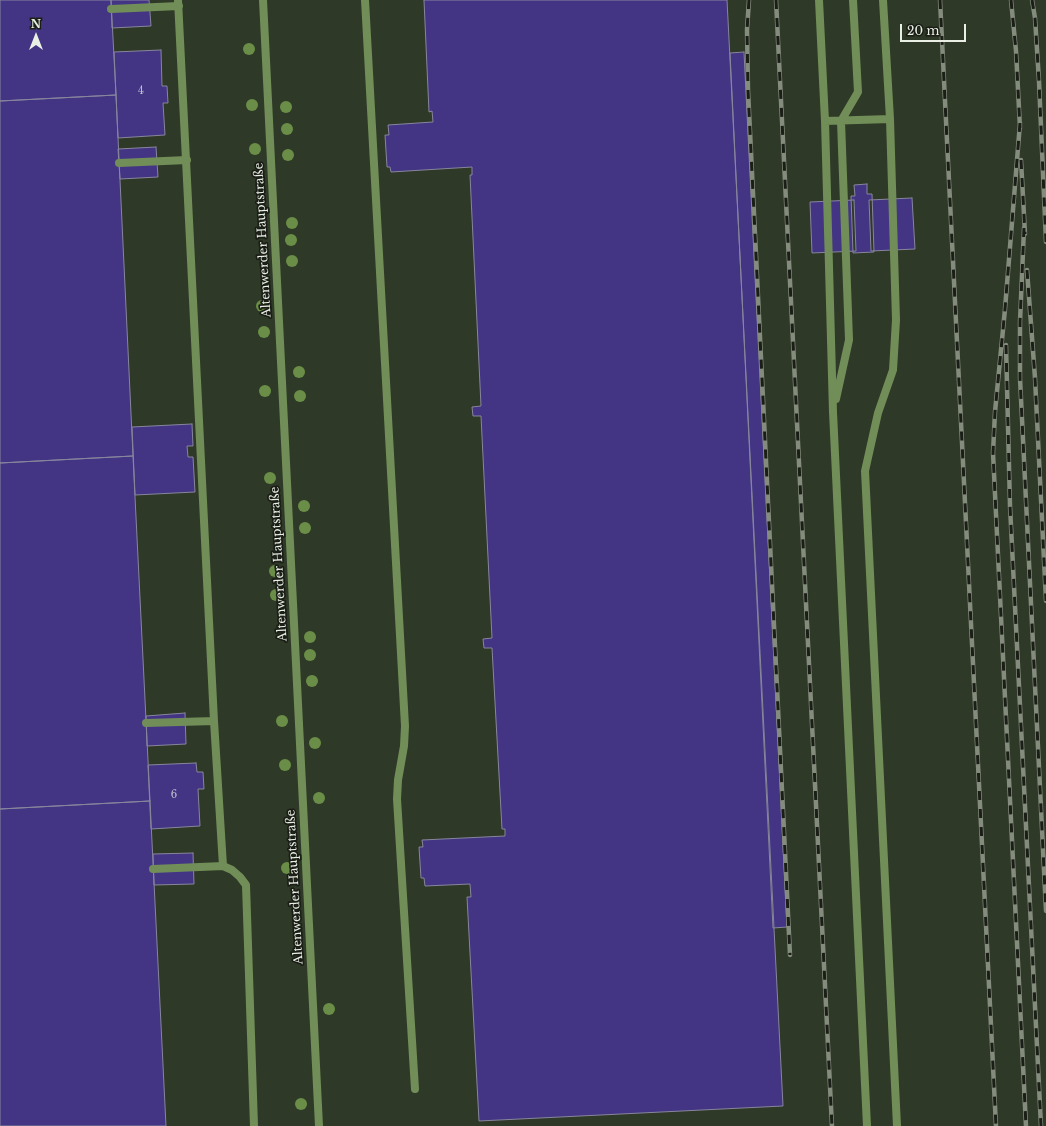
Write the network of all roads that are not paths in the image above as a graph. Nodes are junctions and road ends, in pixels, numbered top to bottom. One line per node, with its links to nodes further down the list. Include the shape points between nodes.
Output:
1 (263, 0): 20 (street, Altenwerder Hauptstraße)
2 (365, 0): 18 (street, via 405,726 397,799)
3 (819, 0): 9 (street)
4 (853, 0): 10 (street, via 858,92)
5 (883, 0): 8 (street)
6 (179, 3): 7 (street); 11 (street)
7 (111, 9)
8 (890, 119): 10 (street); 22 (street, via 896,320 893,370 878,414 865,471)
9 (825, 121): 10 (street); 13 (street)
10 (842, 121): 13 (street, via 849,340)
11 (187, 160): 12 (street); 14 (street)
12 (119, 163)
13 (833, 412): 21 (street)
14 (214, 721): 15 (street); 16 (street)
15 (146, 723)
16 (223, 866): 17 (street); 19 (street, via 232,870 246,885)
17 (153, 869)
18 (415, 1089)
19 (254, 1126)
20 (319, 1126)
21 (867, 1126)
22 (896, 1126)

